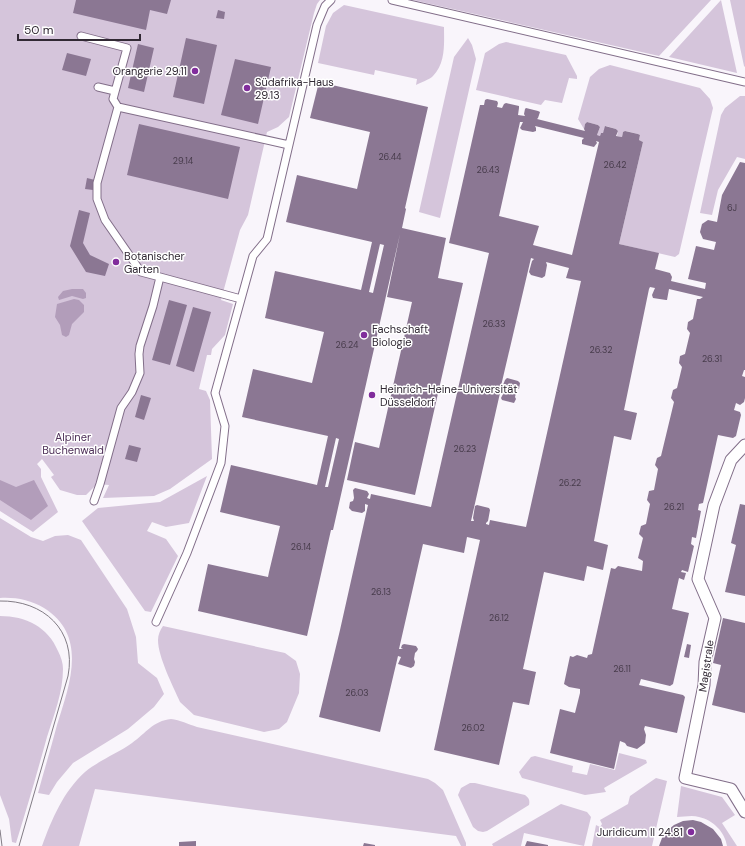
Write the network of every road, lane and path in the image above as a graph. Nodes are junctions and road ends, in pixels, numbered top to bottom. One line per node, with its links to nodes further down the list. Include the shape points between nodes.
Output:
1 (331, 0): 8 (lane, via 325,6 317,25)
2 (392, 0): 4 (lane)
3 (81, 36): 6 (lane, via 126,48)
4 (745, 82)
5 (98, 87): 6 (lane)
6 (116, 91): 7 (lane, via 113,99)
7 (118, 106): 8 (lane); 9 (lane, via 96,199 104,220 141,272)
8 (289, 145): 10 (lane, via 266,239 253,256)
9 (160, 277): 10 (lane); 12 (lane, via 140,346 140,373 132,392 121,408)
10 (241, 299): 13 (lane, via 215,393 226,426 221,463)
11 (745, 446): 14 (street, Magistrale, via 731,460 714,505 698,579 715,618 685,778 731,790)
12 (94, 501)
13 (156, 622)
14 (745, 812)

